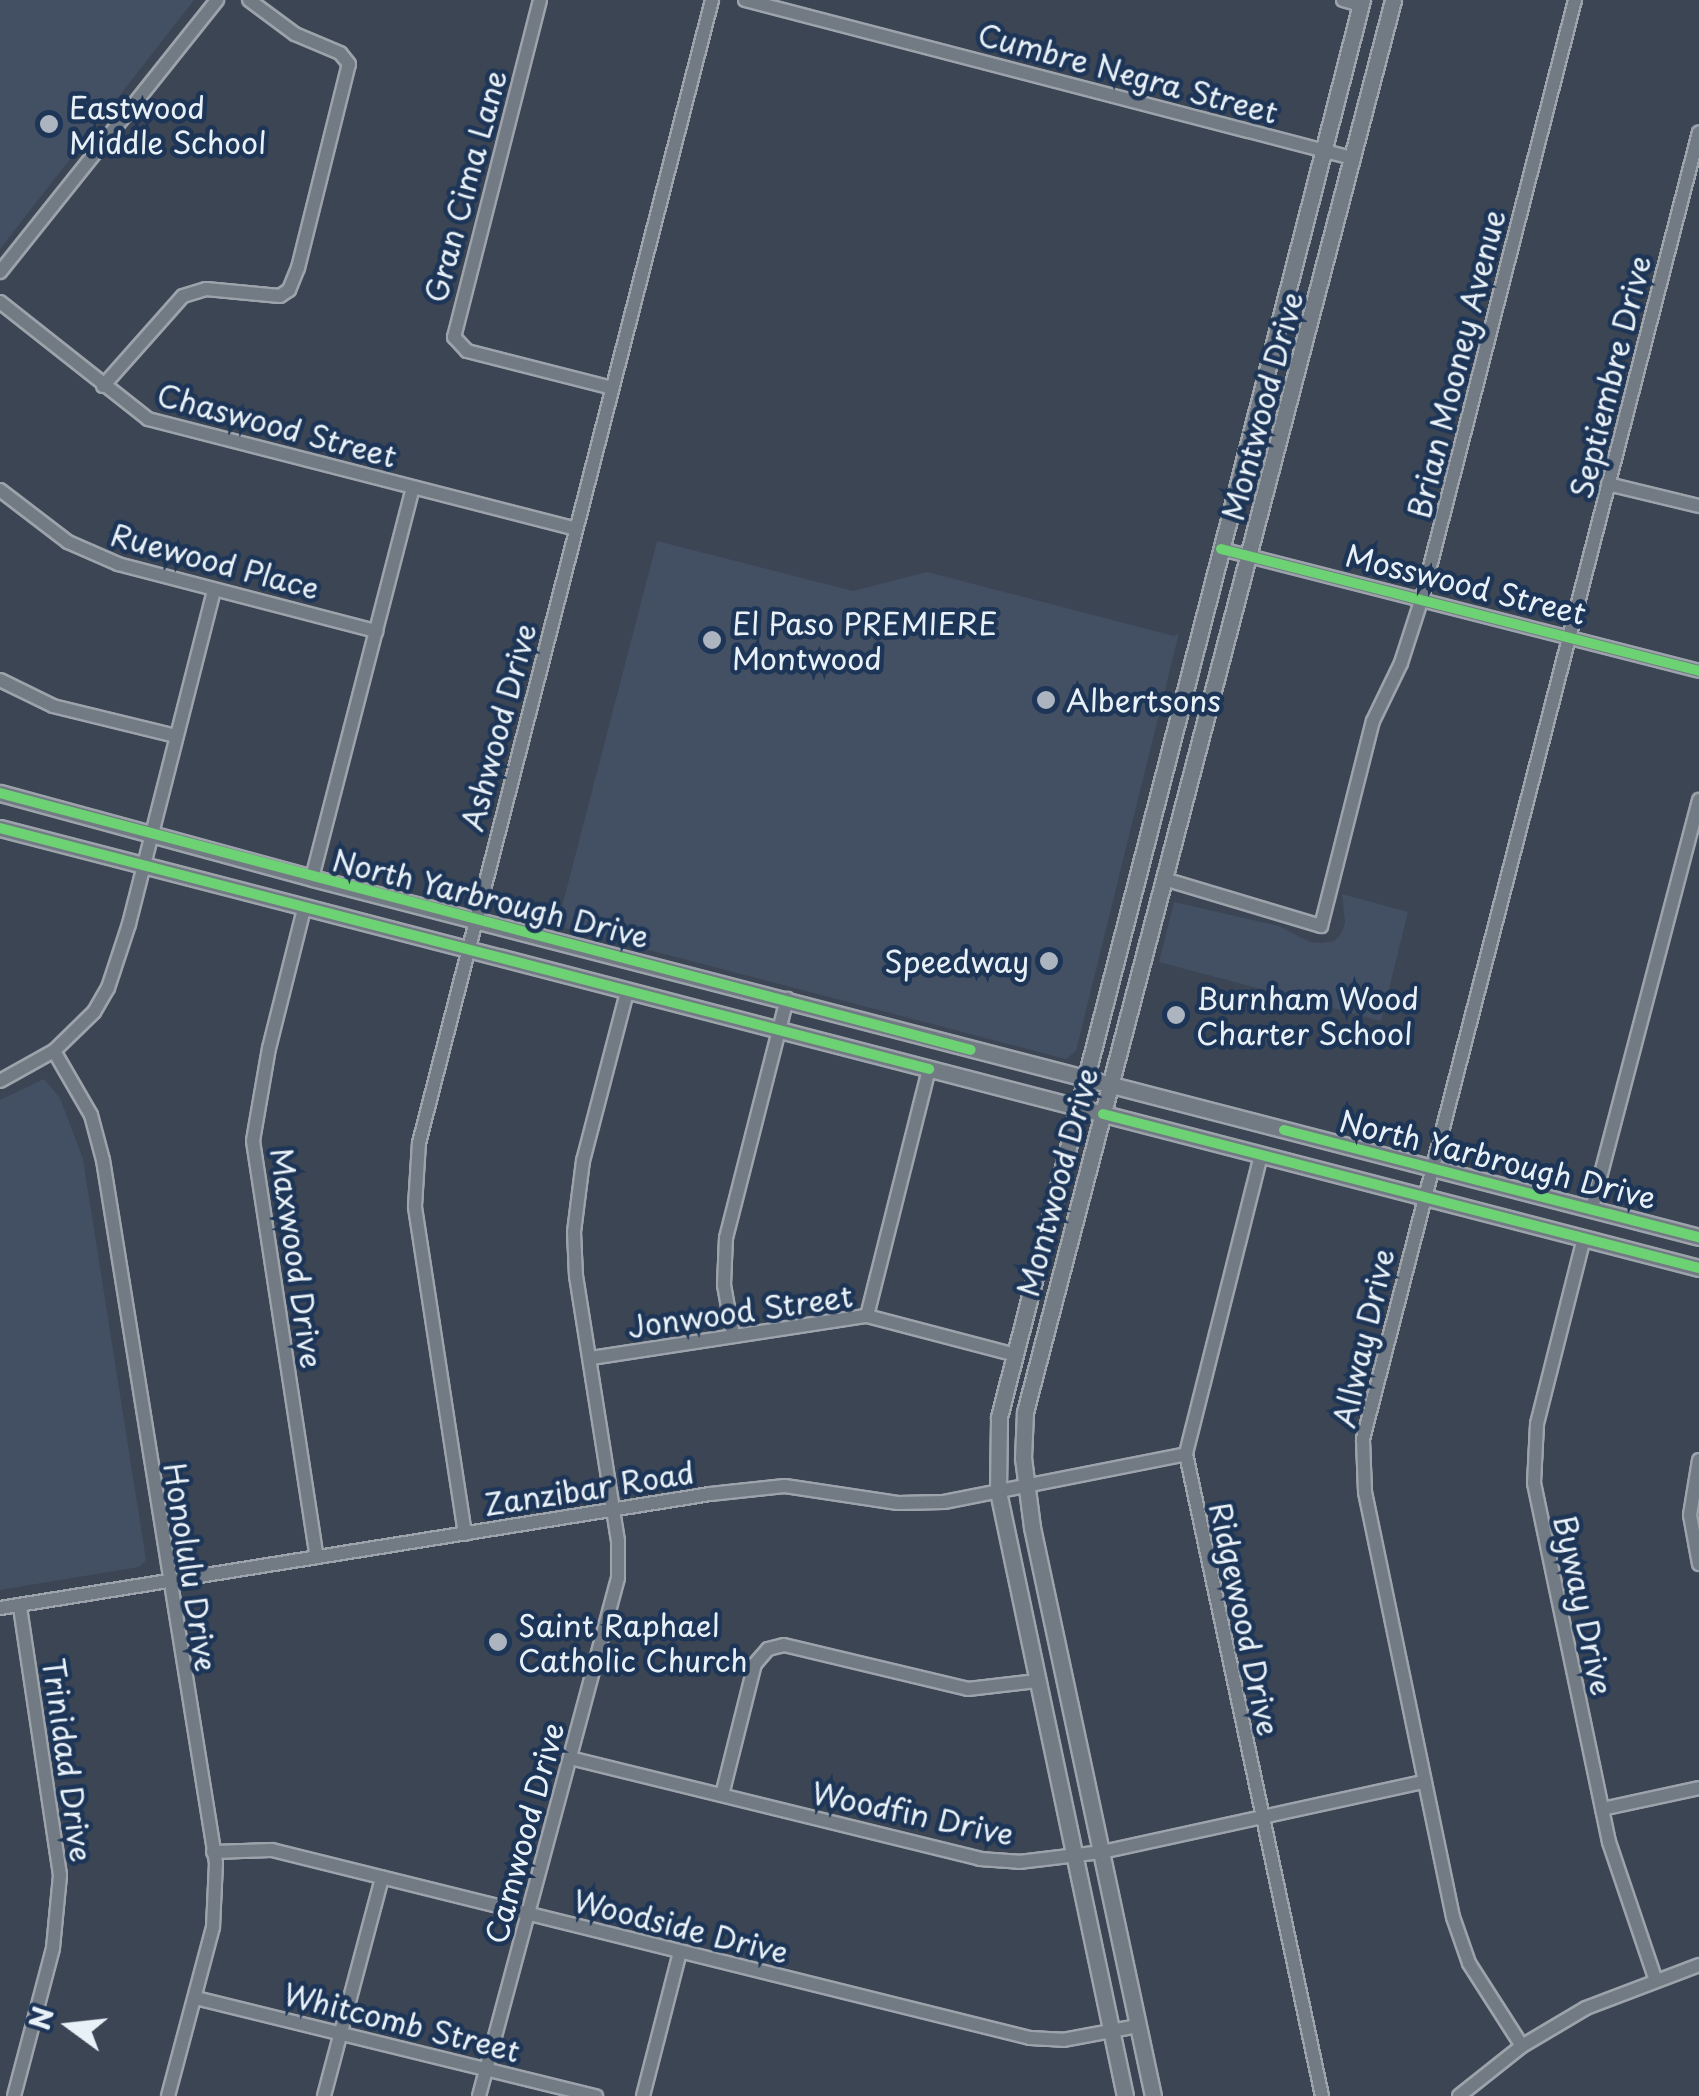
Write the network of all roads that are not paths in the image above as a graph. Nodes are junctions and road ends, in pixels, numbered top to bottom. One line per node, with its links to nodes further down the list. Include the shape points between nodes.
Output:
1 (217, 0): 13 (street)
2 (249, 0): 15 (street, via 348,64 298,268 280,296 206,289 183,296)
3 (540, 0): 16 (street, Gran Cima Lane, via 454,338 467,351)
4 (712, 0): 16 (street, Ashwood Drive)
5 (745, 0): 11 (street, Cumbre Negra Street)
6 (1343, 0): 9 (street)
7 (1392, 0): 12 (main road, Montwood Drive)
8 (1576, 0): 25 (street, Brian Mooney Avenue)
9 (1362, 2): 11 (main road, Montwood Drive)
10 (1699, 132): 17 (street, Septiembre Drive)
11 (1324, 151): 12 (street, Cumbre Negra Street); 22 (main road, Montwood Drive)
12 (1352, 158): 23 (main road, Montwood Drive)
13 (0, 272)
14 (0, 302): 15 (street, Chaswood Street)
15 (103, 386): 18 (street, Chaswood Street, via 166,426)
16 (612, 388): 21 (street, Ashwood Drive)
17 (1608, 484): 20 (street); 27 (street, Septiembre Drive)
18 (413, 488): 21 (street, Chaswood Street); 26 (street)
19 (0, 490): 24 (street, Ruewood Place, via 46,528 94,555)
20 (1699, 506)
21 (576, 528): 39 (street, Ashwood Drive)
22 (1221, 549): 23 (street, Mosswood Street); 46 (main road, Montwood Drive)
23 (1248, 556): 25 (street, Mosswood Street); 37 (main road, Montwood Drive)
24 (214, 590): 26 (street, Ruewood Place); 30 (street)
25 (1422, 598): 27 (street, Mosswood Street); 37 (street, Brian Mooney Avenue, via 1374,722 1320,926)
26 (376, 630): 36 (street)
27 (1568, 635): 28 (street, Mosswood Street); 52 (street, Allway Drive)
28 (1699, 671)
29 (0, 680): 30 (street, via 53,706)
30 (176, 736): 34 (street)
31 (0, 792): 34 (main road, North Yarbrough Drive)
32 (1699, 800): 54 (street)
33 (0, 828): 35 (main road, North Yarbrough Drive)
34 (151, 835): 35 (street); 36 (main road, North Yarbrough Drive)
35 (143, 866): 38 (main road, North Yarbrough Drive); 44 (street, via 108,988)
36 (312, 878): 39 (main road, North Yarbrough Drive)
37 (1164, 879): 48 (main road, Montwood Drive)
38 (304, 909): 40 (main road, North Yarbrough Drive); 68 (street, Maxwood Drive, via 268,1048 254,1141)
39 (473, 920): 40 (street, Ashwood Drive); 42 (main road, North Yarbrough Drive)
40 (466, 949): 41 (main road, North Yarbrough Drive); 67 (street, Ashwood Drive, via 418,1143 414,1191)
41 (627, 992): 43 (main road, North Yarbrough Drive); 61 (street, Camwood Drive, via 576,1202 576,1276)
42 (787, 999): 43 (street); 46 (main road, North Yarbrough Drive)
43 (778, 1030): 45 (main road, North Yarbrough Drive); 59 (street, via 726,1238 724,1285)
44 (54, 1051): 47 (street); 70 (street, Honolulu Drive, via 92,1115 103,1160)
45 (930, 1069): 49 (main road, North Yarbrough Drive); 58 (street)
46 (1085, 1080): 48 (main road, North Yarbrough Drive); 49 (main road, Montwood Drive)
47 (0, 1081)
48 (1111, 1086): 50 (main road, Montwood Drive); 52 (main road, North Yarbrough Drive)
49 (1078, 1108): 50 (main road, North Yarbrough Drive); 60 (main road, Montwood Drive)
50 (1102, 1114): 51 (main road, North Yarbrough Drive); 64 (main road, Montwood Drive, via 1026,1412)
51 (1261, 1154): 53 (main road, North Yarbrough Drive); 62 (street, Ridgewood Drive)
52 (1430, 1167): 53 (street, Allway Drive); 54 (main road, North Yarbrough Drive)
53 (1424, 1196): 56 (main road, North Yarbrough Drive); 75 (street, Allway Drive, via 1366,1417 1363,1466)
54 (1592, 1208): 55 (main road, North Yarbrough Drive)
55 (1699, 1237)
56 (1584, 1238): 57 (main road, North Yarbrough Drive); 78 (street, Byway Drive, via 1542,1399 1533,1465)
57 (1699, 1268)
58 (867, 1316): 59 (street, Jonwood Street); 60 (street, Jonwood Street)
59 (733, 1335): 61 (street, Jonwood Street)
60 (1012, 1354): 65 (main road, Montwood Drive, via 1000,1417)
61 (591, 1358): 66 (street, Camwood Drive)
62 (1186, 1454): 64 (street, Zanzibar Road); 79 (street, Ridgewood Drive)
63 (1699, 1460): 69 (street, via 1690,1516)
64 (1025, 1486): 65 (street, Zanzibar Road); 81 (main road, Montwood Drive)
65 (998, 1491): 66 (street, Zanzibar Road, via 914,1504 786,1486); 73 (main road, Montwood Drive)
66 (612, 1509): 67 (street, Zanzibar Road); 74 (street, Camwood Drive, via 618,1578)
67 (464, 1534): 68 (street, Zanzibar Road)
68 (317, 1557): 70 (street, Zanzibar Road)
69 (1699, 1564)
70 (168, 1580): 71 (street, Zanzibar Road); 80 (street, Honolulu Drive)
71 (20, 1606): 72 (street, Zanzibar Road); 94 (street, Trinidad Drive, via 60,1874 53,1948)
72 (0, 1608)
73 (1038, 1682): 77 (street, via 968,1688 784,1645 768,1648 754,1664); 82 (main road, Montwood Drive)
74 (570, 1758): 77 (street, Woodfin Drive); 84 (street, Camwood Drive)
75 (1424, 1782): 79 (street, Woodfin Drive); 92 (street, Allway Drive, via 1460,1939)
76 (1699, 1788): 78 (street)
77 (722, 1796): 82 (street, Woodfin Drive, via 980,1858)
78 (1602, 1809): 87 (street, Byway Drive)
79 (1262, 1816): 81 (street, Woodfin Drive); 102 (street, Ridgewood Drive)
80 (214, 1852): 83 (street, Woodside Drive, via 272,1850); 88 (street, Honolulu Drive, via 216,1905)
81 (1102, 1852): 82 (street, Woodfin Drive); 89 (main road, Montwood Drive)
82 (1074, 1857): 90 (main road, Montwood Drive)
83 (382, 1878): 84 (street, Woodside Drive); 91 (street)
84 (527, 1912): 85 (street, Woodside Drive); 93 (street, Camwood Drive)
85 (680, 1952): 90 (street, Woodside Drive, via 1030,2038); 99 (street)
86 (1699, 1965): 87 (street)
87 (1655, 1978): 92 (street)
88 (196, 1998): 91 (street, Whitcomb Street); 95 (street, Honolulu Drive)
89 (1138, 2026): 90 (street, Woodside Drive); 101 (main road, Montwood Drive)
90 (1112, 2032): 100 (main road, Montwood Drive)
91 (342, 2034): 93 (street, Whitcomb Street); 96 (street)
92 (1522, 2046): 103 (street)
93 (486, 2068): 97 (street, Camwood Drive); 98 (street, Whitcomb Street)
94 (14, 2096)
95 (168, 2096)
96 (324, 2096)
97 (479, 2096)
98 (596, 2096)
99 (643, 2096)
100 (1125, 2096)
101 (1153, 2096)
102 (1322, 2096)
103 (1459, 2096)

